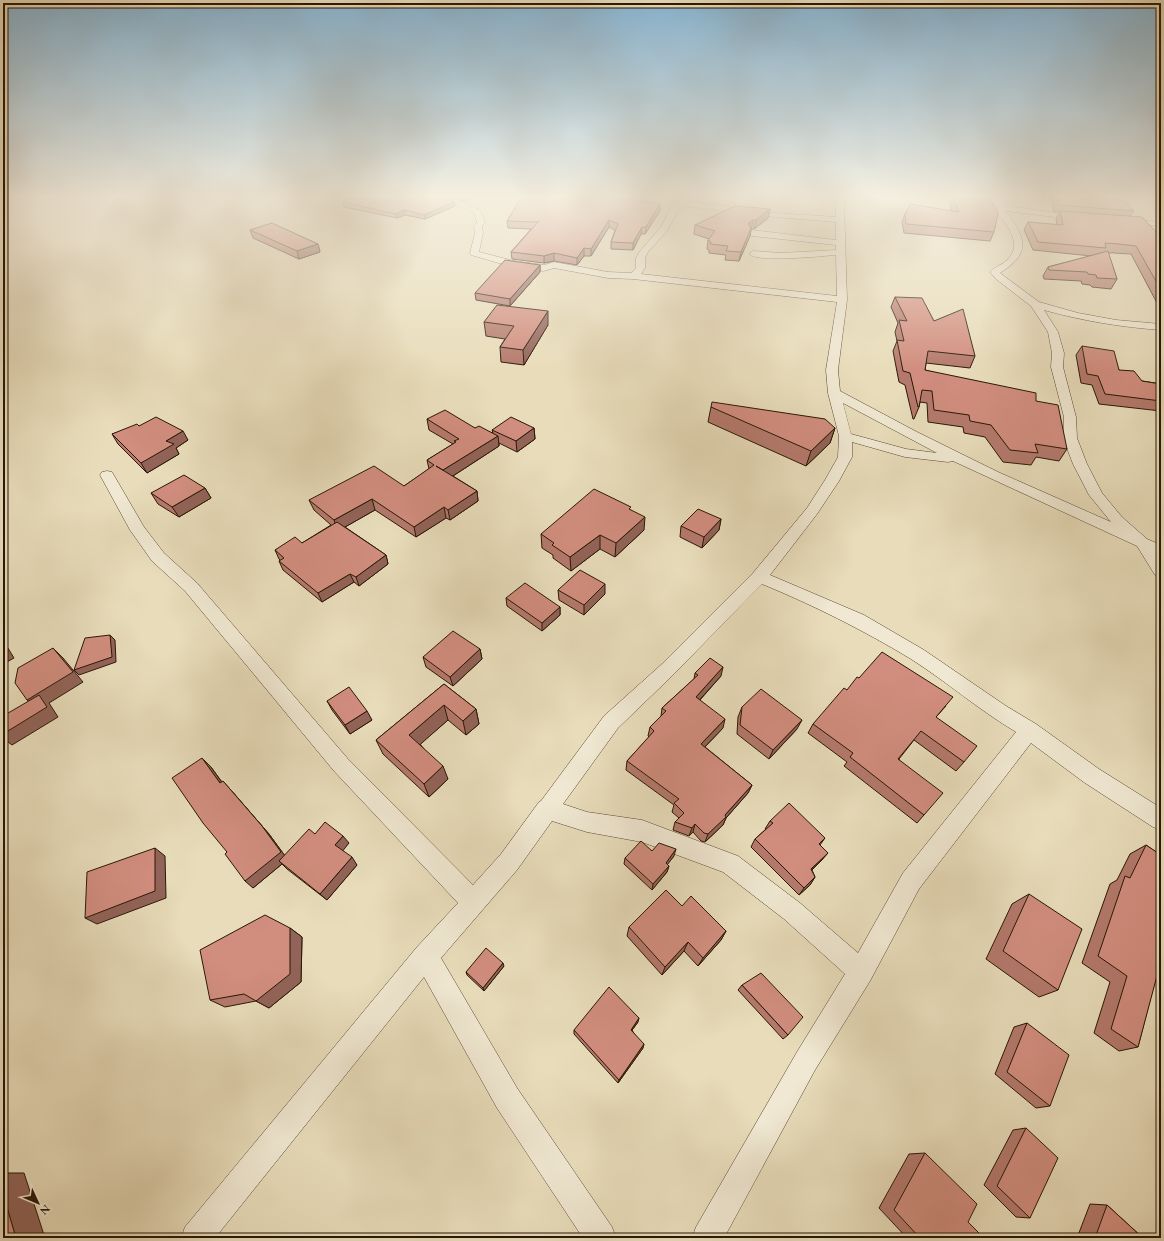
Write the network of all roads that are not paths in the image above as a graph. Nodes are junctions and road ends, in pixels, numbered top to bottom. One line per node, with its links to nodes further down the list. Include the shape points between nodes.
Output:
1 (481, 255): 7 (street, via 513,264 544,268 554,265 608,275)
2 (642, 255): 7 (street, via 641,268)
3 (769, 255): 4 (street)
4 (795, 255)
5 (840, 255): 8 (street)
6 (1015, 255): 9 (street, via 1012,261 996,272)
7 (633, 276): 8 (street)
8 (842, 300): 11 (street, via 832,370)
9 (1035, 304): 10 (street, via 1077,316); 15 (street, via 1053,332 1058,353 1057,367 1070,417 1070,438 1080,464 1096,495 1117,520)
10 (1161, 327)
11 (834, 393): 12 (street); 13 (street)
12 (845, 436): 13 (street, via 905,453); 18 (street, via 845,457 832,481 812,511)
13 (959, 459): 15 (street)
14 (107, 475): 22 (street, via 138,530 158,557 191,587 341,765)
15 (1141, 542): 16 (street); 17 (street)
16 (1161, 551)
17 (1161, 572)
18 (759, 577): 19 (street, via 858,620 918,655); 20 (street, via 668,669 611,722)
19 (1029, 730): 21 (street, via 1092,776); 24 (street, via 912,881)
20 (546, 810): 22 (street, via 509,862); 24 (street, via 587,822 642,831 730,864 792,911)
21 (1161, 820)
22 (474, 903): 23 (street)
23 (426, 956): 25 (street); 26 (street, via 507,1098)
24 (861, 972): 27 (street, via 806,1061)
25 (196, 1238)
26 (601, 1238)
27 (708, 1238)

